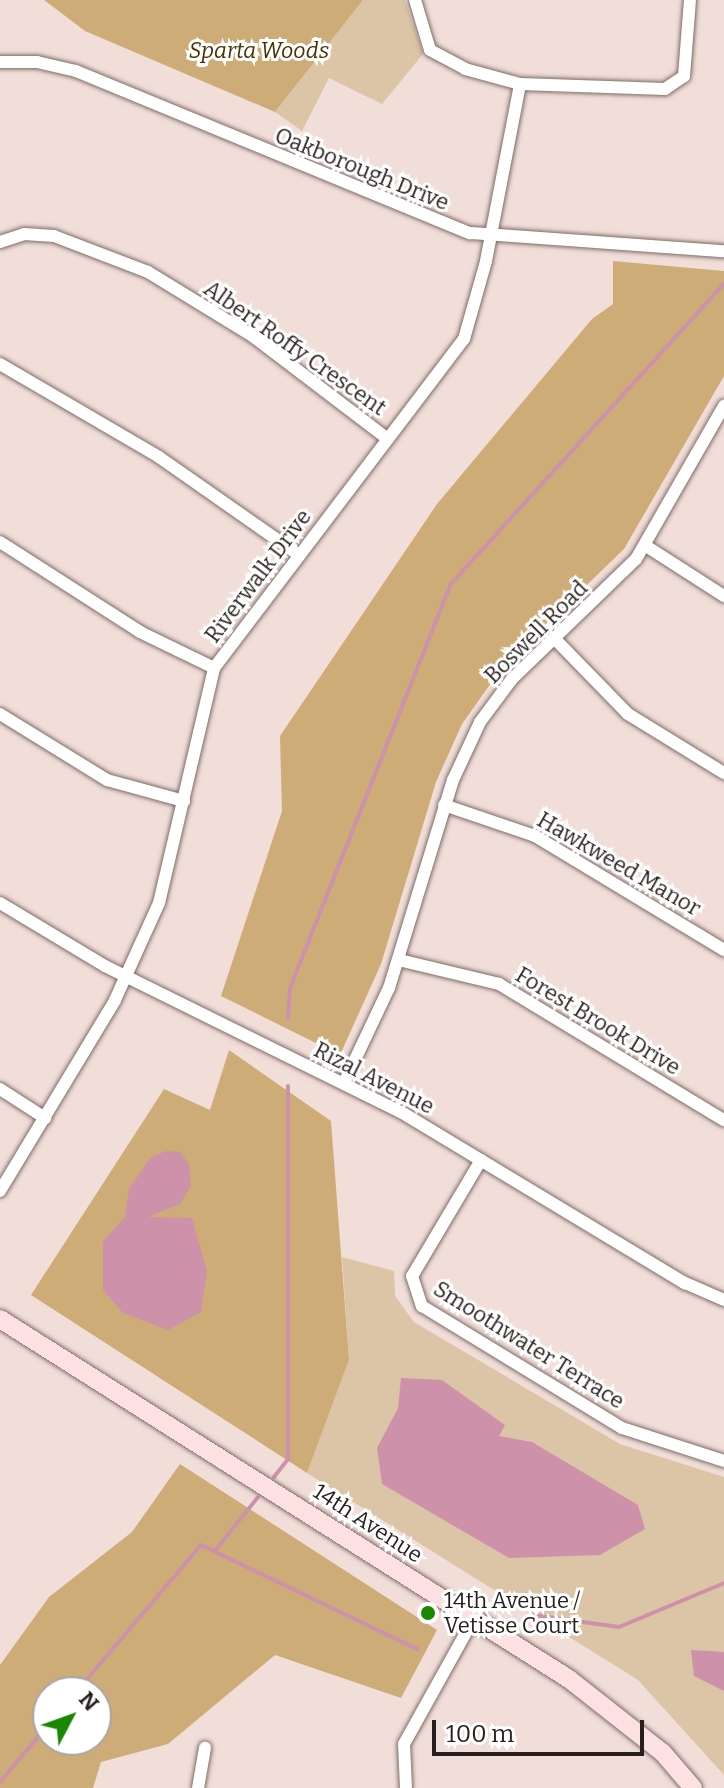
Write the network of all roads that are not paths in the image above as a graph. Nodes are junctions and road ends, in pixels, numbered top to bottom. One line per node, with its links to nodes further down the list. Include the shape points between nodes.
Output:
1 (415, 0): 4 (street, via 430,50 465,69)
2 (690, 0): 4 (street, via 688,60 676,85)
3 (0, 62): 5 (street, Oakborough Drive, via 37,62 76,71 437,223)
4 (520, 84): 5 (street, Riverwalk Drive)
5 (490, 235): 7 (street, Oakborough Drive); 10 (street, Riverwalk Drive, via 464,339)
6 (0, 242): 10 (street, Albert Roffy Crescent, via 24,234 54,236 148,272 254,337)
7 (724, 251)
8 (0, 364): 13 (street, via 159,457)
9 (722, 414): 12 (street, Boswell Road)
10 (388, 439): 13 (street, Riverwalk Drive)
11 (0, 542): 16 (street, via 140,632)
12 (646, 546): 14 (street); 15 (street, Boswell Road)
13 (299, 555): 16 (street, Riverwalk Drive)
14 (724, 596)
15 (554, 638): 18 (street, via 628,714); 20 (street, Boswell Road, via 512,679 480,722)
16 (214, 668): 19 (street, Riverwalk Drive)
17 (0, 714): 19 (street, via 107,780)
18 (724, 773)
19 (184, 801): 24 (street, Riverwalk Drive, via 159,903)
20 (444, 805): 22 (street, Hawkweed Manor, via 535,836); 23 (street, Boswell Road)
21 (0, 903): 24 (street, Rizal Avenue)
22 (724, 950)
23 (399, 960): 25 (street, Boswell Road); 28 (street, Forest Brook Drive, via 499,984)
24 (125, 976): 25 (street, Rizal Avenue); 27 (street, Riverwalk Drive)
25 (344, 1083): 29 (street, Rizal Avenue)
26 (0, 1089): 27 (street)
27 (45, 1118): 30 (street, Riverwalk Drive)
28 (724, 1120)
29 (481, 1160): 31 (street, Rizal Avenue, via 685,1283); 33 (street, Smoothwater Terrace, via 412,1276 422,1306 622,1428)
30 (0, 1191)
31 (724, 1300)
32 (0, 1319): 34 (main road, 14th Avenue)
33 (724, 1461)
34 (474, 1618): 37 (street, via 404,1744); 38 (main road, 14th Avenue, via 569,1679 663,1753)
35 (205, 1748): 36 (street)
36 (198, 1788)
37 (406, 1788)
38 (693, 1788)

